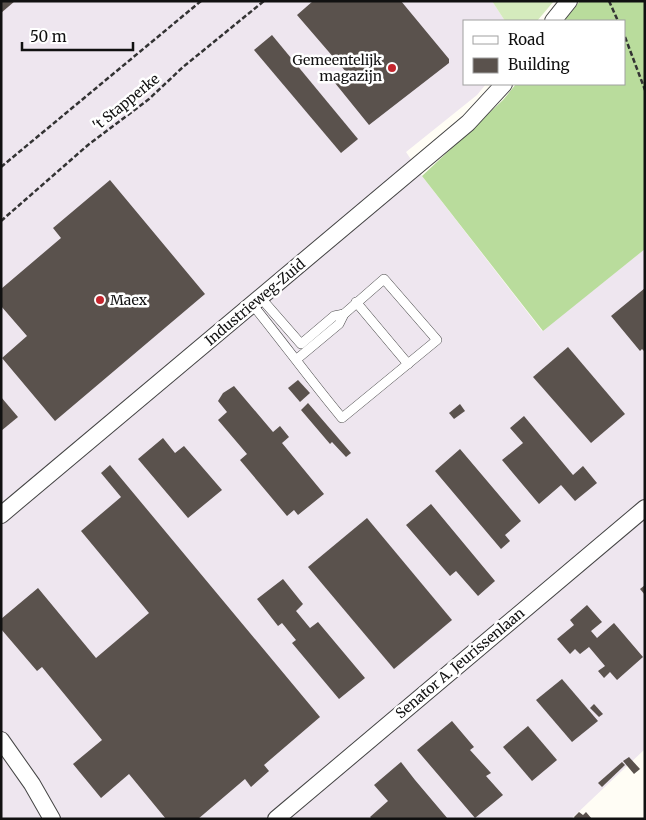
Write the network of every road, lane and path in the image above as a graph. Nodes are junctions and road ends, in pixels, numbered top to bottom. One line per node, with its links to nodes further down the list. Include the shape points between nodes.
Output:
1 (200, 1): 10 (path)
2 (264, 1): 11 (path, 't Stapperke)
3 (569, 1): 5 (street)
4 (609, 1): 6 (path)
5 (554, 20)
6 (618, 20)
7 (626, 40): 9 (path)
8 (503, 85): 12 (street, Industrieweg-Zuid, via 468,123)
9 (645, 90)
10 (1, 167)
11 (1, 221)
12 (256, 301): 14 (lane, via 301,344 334,316); 15 (lane); 18 (street, Industrieweg-Zuid)
13 (356, 302): 14 (lane); 16 (lane); 16 (lane, via 384,278 437,340)
14 (344, 314): 15 (lane, via 339,324)
15 (297, 359): 16 (lane, via 307,377 342,418)
16 (408, 364)
17 (645, 508): 21 (street, Senator A. Jeurissenlaan)
18 (1, 515)
19 (1, 740): 20 (street)
20 (52, 819)
21 (276, 819)

